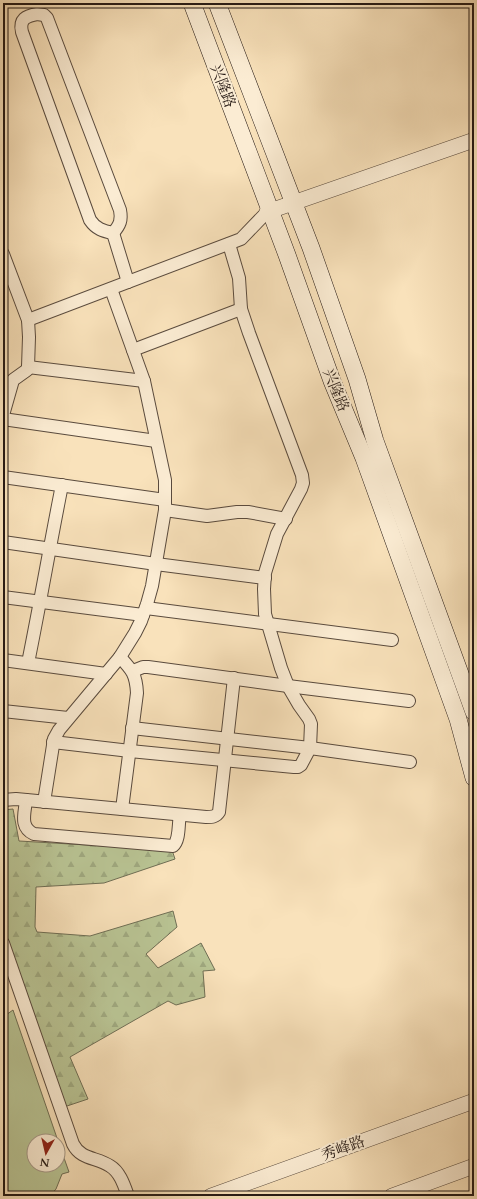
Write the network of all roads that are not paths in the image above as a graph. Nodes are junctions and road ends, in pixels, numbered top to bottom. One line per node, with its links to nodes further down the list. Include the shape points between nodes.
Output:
1 (192, 3): 5 (main road, 兴隆路)
2 (218, 3): 4 (main road, 兴隆路)
3 (474, 140): 4 (street)
4 (294, 203): 5 (street); 41 (main road, 兴隆路, via 357,379 375,441)
5 (269, 212): 7 (street, via 241,239); 50 (main road, 兴隆路, via 332,381 364,458 458,719)
6 (113, 233): 6 (street, via 119,226 120,210 50,25 44,15 28,16 22,20 22,32 90,220 100,230); 9 (street)
7 (229, 244): 9 (street); 11 (street, via 239,278)
8 (3, 254): 12 (street)
9 (128, 282): 10 (street)
10 (111, 289): 12 (street); 13 (street)
11 (241, 309): 13 (street); 22 (street, via 302,475 301,489)
12 (28, 320): 14 (street)
13 (133, 350): 15 (street)
14 (28, 367): 15 (street); 16 (street, via 13,380)
15 (144, 381): 18 (street)
16 (3, 415)
17 (3, 419): 18 (street)
18 (156, 440): 21 (street, via 165,480)
19 (3, 477): 20 (street)
20 (62, 485): 21 (street); 24 (street)
21 (165, 505): 22 (street, via 207,516 248,512); 25 (street)
22 (286, 519): 26 (street, via 277,534)
23 (3, 542): 24 (street)
24 (49, 548): 25 (street); 28 (street)
25 (156, 564): 26 (street); 29 (street)
26 (265, 578): 30 (street)
27 (3, 597): 28 (street)
28 (41, 602): 29 (street); 34 (street)
29 (144, 612): 30 (street); 32 (street, via 135,634)
30 (267, 624): 31 (street); 38 (street)
31 (392, 640)
32 (120, 657): 35 (street); 36 (street)
33 (3, 660): 34 (street)
34 (28, 663): 36 (street)
35 (133, 671): 37 (street, via 148,667); 43 (street, via 137,692)
36 (106, 674): 42 (street)
37 (234, 678): 38 (street); 44 (street)
38 (288, 686): 39 (street); 46 (street, via 311,724)
39 (409, 701)
40 (3, 711): 42 (street)
41 (474, 712)
42 (68, 718): 45 (street)
43 (132, 728): 44 (street); 47 (street)
44 (227, 739): 46 (street); 48 (street)
45 (53, 742): 47 (street); 53 (street)
46 (310, 748): 48 (street, via 302,765 298,767); 49 (street)
47 (130, 751): 48 (street); 54 (street)
48 (225, 760): 55 (street, via 217,816)
49 (410, 762)
50 (474, 778)
51 (3, 800): 52 (street)
52 (26, 800): 53 (street); 55 (street, via 25,827 34,834 42,835 173,846 177,840)
53 (44, 802): 54 (street)
54 (122, 810): 55 (street)
55 (180, 815)
56 (3, 943): 59 (street, via 73,1144 82,1155 114,1169)
57 (474, 1101): 60 (street, 秀峰路)
58 (474, 1166): 61 (street)
59 (128, 1196)
60 (211, 1196)
61 (392, 1196)

